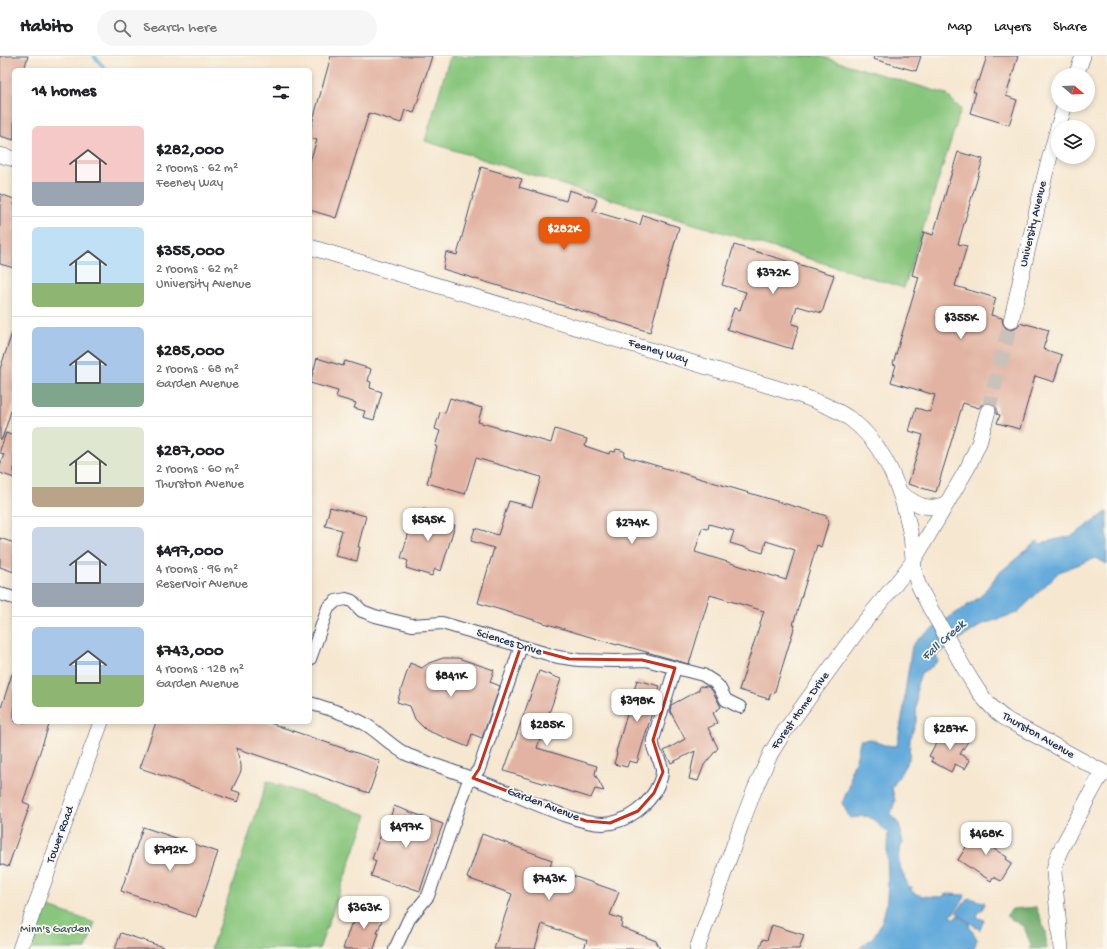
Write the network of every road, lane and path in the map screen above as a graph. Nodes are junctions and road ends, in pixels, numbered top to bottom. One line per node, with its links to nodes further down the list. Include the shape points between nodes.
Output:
1 (1083, 56): 2 (street)
2 (1079, 68)
3 (1051, 153): 7 (street, University Avenue)
4 (0, 155): 5 (street)
5 (12, 158)
6 (312, 248): 9 (street, Feeney Way, via 820,403 849,418 865,432 885,460)
7 (1011, 320)
8 (988, 411): 10 (street, via 974,455)
9 (900, 494): 10 (street, via 925,507 938,507); 11 (street, Feeney Way, via 911,536)
10 (947, 503): 11 (street)
11 (914, 560): 20 (street, Thurston Avenue, via 916,580 984,700 1001,717); 24 (street, Forest Home Drive, via 861,626 771,753 740,825)
12 (0, 594): 13 (street)
13 (12, 597)
14 (521, 646): 15 (street, Sciences Drive, via 442,623 412,625 382,618 362,611 346,599 336,601 328,608); 16 (street, Sciences Drive, via 569,659 642,660); 21 (street, via 479,769)
15 (312, 653)
16 (675, 668): 18 (street, Sciences Drive, via 708,678 719,687 726,700); 21 (street, Garden Avenue, via 653,740 663,772 660,782 646,803 629,817 602,824 586,821)
17 (312, 704): 21 (street, Garden Avenue, via 344,714 364,724 408,755)
18 (740, 707)
19 (100, 724): 22 (street, Tower Road)
20 (1105, 773): 25 (street, via 1094,786 1054,867)
21 (473, 778): 23 (street, via 467,785 428,896 409,919)
22 (20, 949)
23 (395, 949)
24 (697, 949)
25 (1061, 949)

